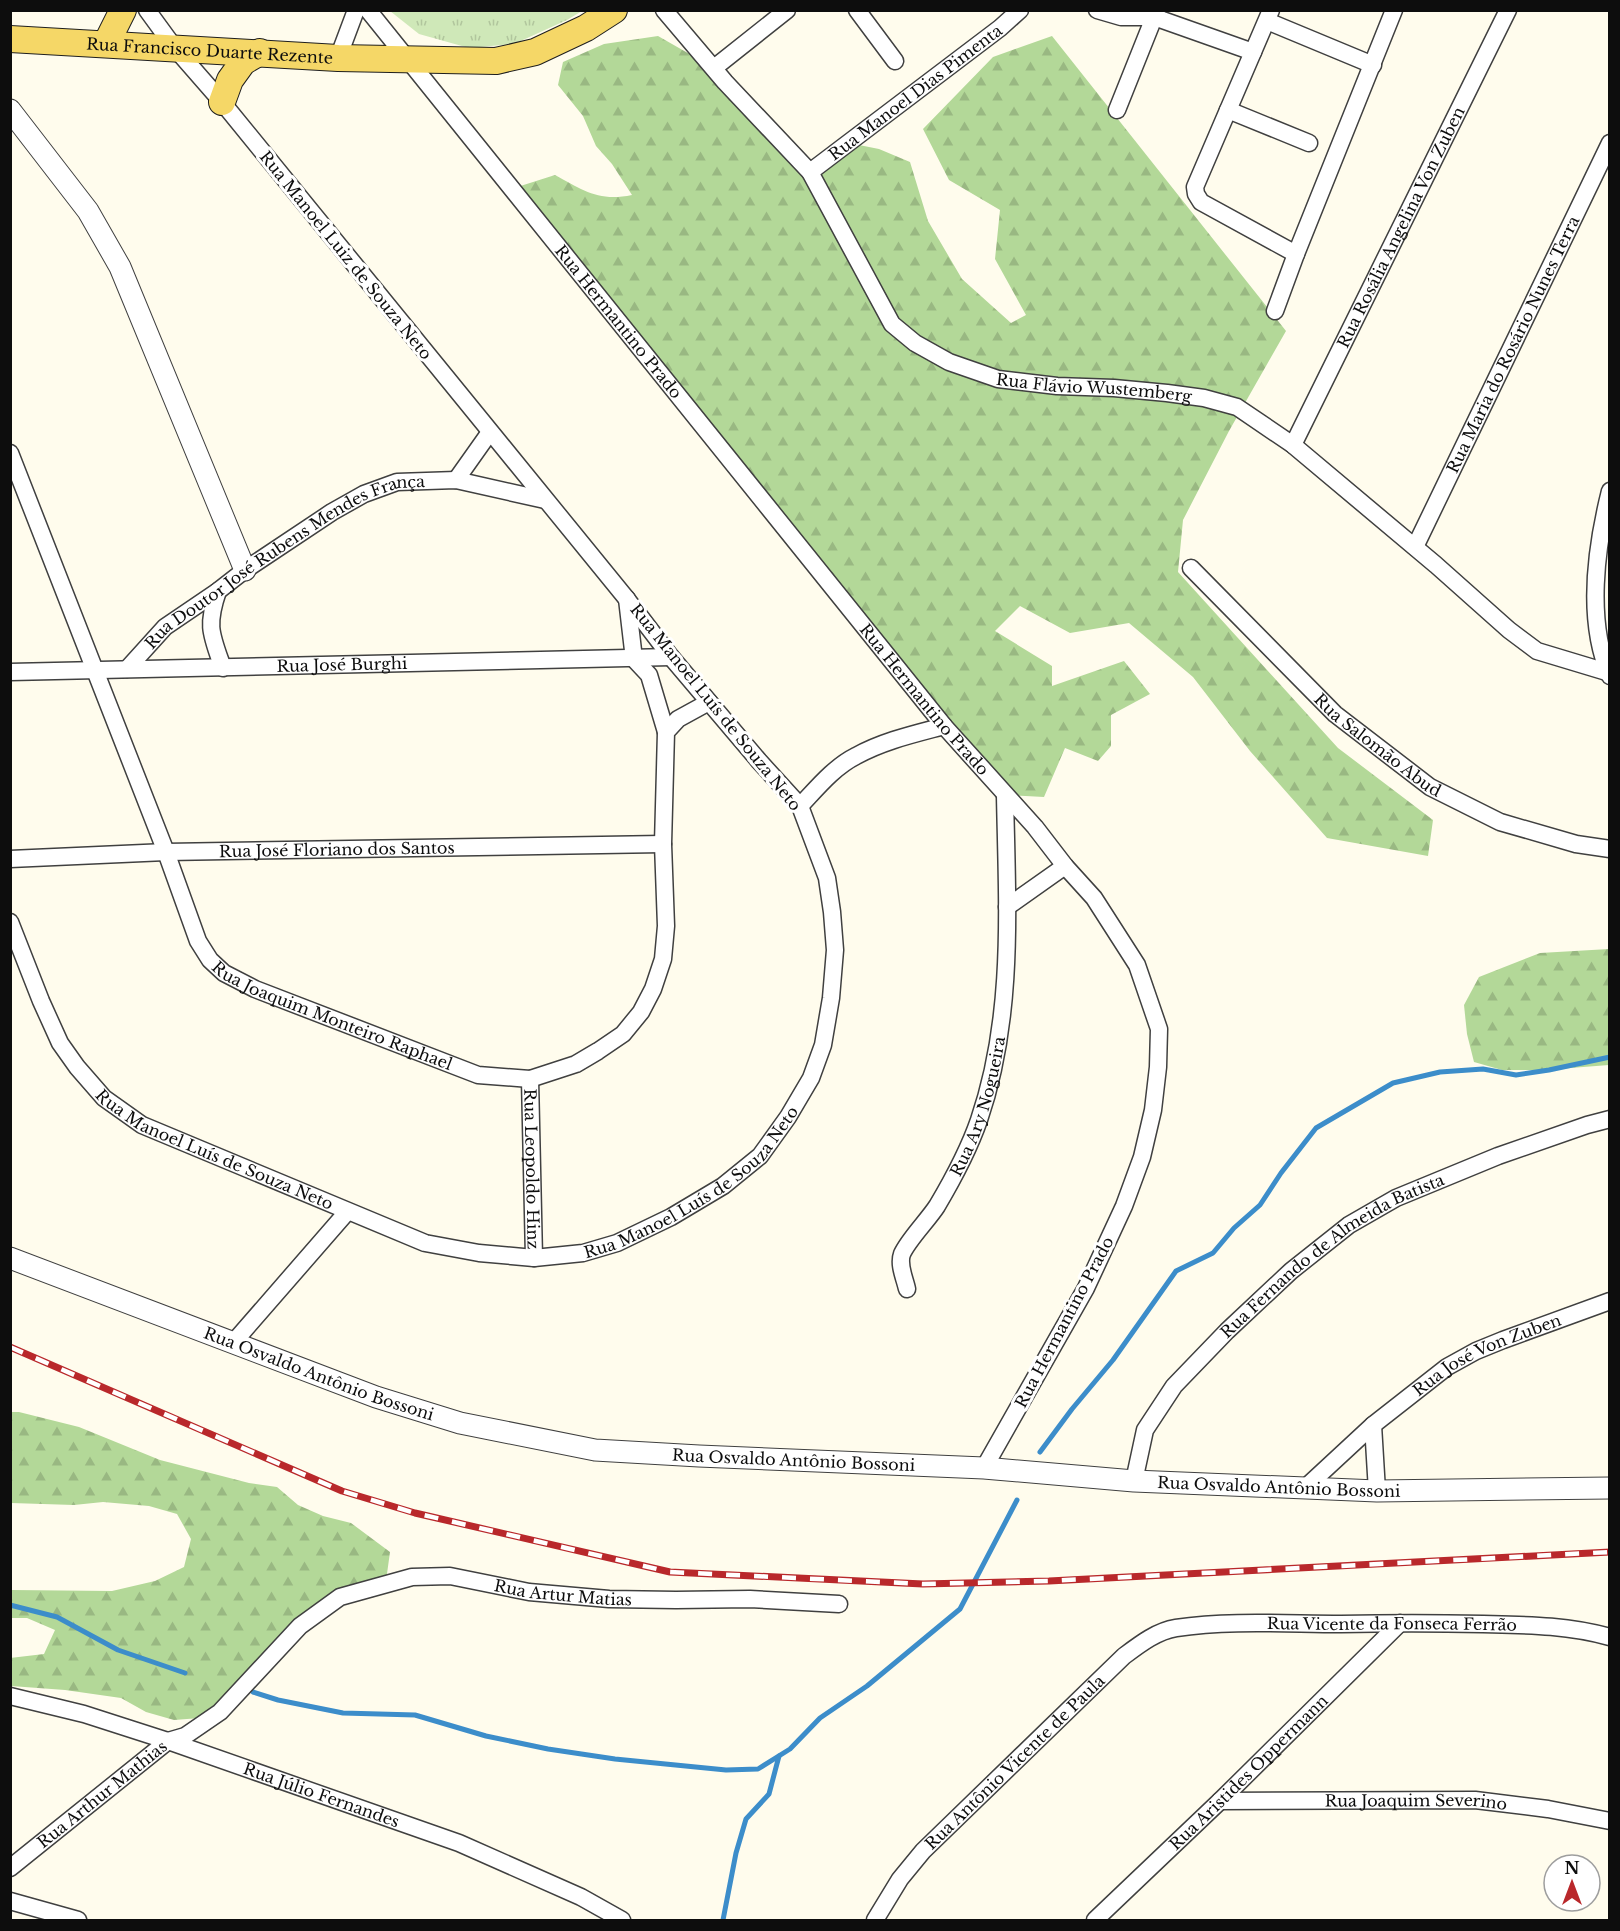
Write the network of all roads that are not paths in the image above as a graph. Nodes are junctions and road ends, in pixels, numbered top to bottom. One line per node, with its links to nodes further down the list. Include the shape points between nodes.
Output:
1 (123, 10): 16 (main road)
2 (147, 10): 17 (street, Rua Manoel Luiz de Souza Neto)
3 (356, 10): 20 (street)
4 (368, 10): 21 (street, Rua Hermantino Prado)
5 (614, 10): 21 (main road, Rua Francisco Duarte Rezente, via 535,52 496,61)
6 (664, 10): 24 (street, Rua Flávio Wustemberg)
7 (787, 10): 24 (street)
8 (857, 10): 22 (street)
9 (1020, 10): 31 (street, Rua Manoel Dias Pimenta)
10 (1097, 10): 13 (street, via 1121,17)
11 (1394, 10): 23 (street)
12 (1508, 10): 35 (street, Rua Rosália Angelina Von Zuben)
13 (1155, 14): 19 (street); 27 (street)
14 (1269, 16): 19 (street); 23 (street)
15 (14, 44): 16 (main road, Rua Francisco Duarte Rezente)
16 (106, 44): 17 (main road, Rua Francisco Duarte Rezente)
17 (174, 47): 18 (main road, Rua Francisco Duarte Rezente); 25 (street, Rua Manoel Luiz de Souza Neto)
18 (260, 52): 20 (main road, Rua Francisco Duarte Rezente); 25 (main road, via 243,63 230,80)
19 (1253, 52): 28 (street)
20 (338, 58): 21 (main road, Rua Francisco Duarte Rezente)
21 (408, 60): 53 (street, Rua Hermantino Prado)
22 (895, 61)
23 (1372, 66): 32 (street)
24 (714, 68): 31 (street, Rua Flávio Wustemberg)
25 (222, 102): 34 (street, Rua Manoel Luiz de Souza Neto)
26 (10, 110): 42 (street, via 88,211 120,267)
27 (1117, 110)
28 (1228, 110): 29 (street); 32 (street, via 1198,177 1196,194 1201,201)
29 (1309, 143)
30 (1610, 143): 40 (street, Rua Maria do Rosário Nunes Terra)
31 (810, 172): 35 (street, Rua Flávio Wustemberg, via 892,324 915,343 949,362 998,379 1204,398 1237,407)
32 (1296, 254): 33 (street)
33 (1275, 311)
34 (490, 432): 37 (street, Rua Doutor José Rubens Mendes França); 39 (street, Rua Manoel Luiz de Souza Neto)
35 (1293, 445): 40 (street, Rua Flávio Wustemberg)
36 (10, 453): 48 (street, Rua Joaquim Monteiro Raphael)
37 (456, 480): 39 (street, Rua Doutor José Rubens Mendes França); 42 (street, Rua Doutor José Rubens Mendes França, via 397,482 364,494)
38 (1610, 491): 51 (street, via 1595,584 1598,636)
39 (545, 500): 44 (street, Rua Manoel Luís de Souza Neto)
40 (1415, 547): 51 (street, Rua Flávio Wustemberg, via 1538,651)
41 (1191, 568): 58 (street, Rua Salomão Abud, via 1335,714 1430,787 1500,822 1576,844)
42 (245, 570): 43 (street, Rua Doutor José Rubens Mendes França)
43 (218, 591): 47 (street, via 211,634); 49 (street, Rua Doutor José Rubens Mendes França, via 165,627)
44 (627, 598): 45 (street, Rua Manoel Luís de Souza Neto); 46 (street)
45 (671, 657): 46 (street, Rua José Burghi); 52 (street, Rua Manoel Luís de Souza Neto)
46 (634, 659): 47 (street, Rua José Burghi); 54 (street, Rua Joaquim Monteiro Raphael, via 649,675)
47 (223, 668): 49 (street, Rua José Burghi)
48 (95, 669): 49 (street, Rua José Burghi); 50 (street, Rua José Burghi); 59 (street, Rua Joaquim Monteiro Raphael)
49 (127, 669)
50 (10, 672)
51 (1609, 674)
52 (709, 702): 54 (street, via 678,719); 56 (street, Rua Manoel Luís de Souza Neto)
53 (944, 726): 55 (street, Rua Hermantino Prado); 56 (street, via 854,756)
54 (666, 732): 57 (street, Rua Joaquim Monteiro Raphael)
55 (1005, 795): 61 (street, Rua Hermantino Prado); 62 (street, Rua Ary Nogueira)
56 (800, 806): 68 (street, Rua Manoel Luís de Souza Neto, via 827,878 835,950 831,998 811,1078 760,1156 723,1186 617,1243 584,1253)
57 (663, 844): 59 (street, Rua José Floriano dos Santos); 64 (street, Rua Joaquim Monteiro Raphael, via 663,959 640,1012 623,1034 598,1051 576,1064)
58 (1610, 849)
59 (166, 852): 60 (street, Rua José Floriano dos Santos); 64 (street, Rua Joaquim Monteiro Raphael, via 198,942 224,973 255,989 478,1075)
60 (10, 859)
61 (1065, 867): 62 (street); 73 (street, Rua Hermantino Prado, via 1094,898 1141,976 1159,1029 1153,1110 1142,1157 1124,1206 1086,1288)
62 (1007, 907): 69 (street, Rua Ary Nogueira, via 1001,1023 990,1081 979,1122 956,1170 902,1254)
63 (10, 922): 66 (street, Rua Manoel Luís de Souza Neto, via 60,1043 104,1098 142,1125)
64 (530, 1079): 68 (street, Rua Leopoldo Hinz)
65 (1610, 1119): 74 (street, Rua Fernando de Almeida Batista, via 1488,1160 1396,1198 1349,1225 1291,1271 1174,1386 1145,1430)
66 (347, 1212): 68 (street, Rua Manoel Luís de Souza Neto, via 425,1243); 71 (street)
67 (10, 1258): 71 (street, Rua Osvaldo Antônio Bossoni)
68 (534, 1258)
69 (908, 1289)
70 (1610, 1301): 72 (street, Rua José Von Zuben, via 1476,1351 1447,1367)
71 (233, 1343): 73 (street, Rua Osvaldo Antônio Bossoni, via 376,1397 460,1423 595,1450)
72 (1373, 1425): 75 (street, Rua José Von Zuben); 77 (street)
73 (984, 1468): 74 (street, Rua Osvaldo Antônio Bossoni)
74 (1134, 1481): 75 (street, Rua Osvaldo Antônio Bossoni)
75 (1305, 1488): 77 (street, Rua Osvaldo Antônio Bossoni)
76 (1610, 1488): 77 (street, Rua Osvaldo Antônio Bossoni)
77 (1377, 1491)
78 (839, 1604): 80 (street, Rua Artur Matias, via 750,1599 609,1599 529,1592 450,1576 412,1577 340,1597)
79 (1400, 1623): 81 (street, Rua Vicente da Fonseca Ferrão); 82 (street, Rua Vicente da Fonseca Ferrão, via 1551,1625); 85 (street, Rua Aristides Oppermann)
80 (300, 1626): 84 (street, Rua Arthur Mathias, via 220,1712 185,1736)
81 (1174, 1628): 91 (street, Rua Antônio Vicente de Paula, via 1148,1639 1124,1656 923,1851)
82 (1610, 1637)
83 (10, 1696): 84 (street, Rua Júlio Fernandes)
84 (168, 1741): 87 (street, Rua Arthur Mathias); 90 (street, Rua Júlio Fernandes, via 459,1842 581,1897)
85 (1220, 1801): 86 (street, Rua Joaquim Severino, via 1474,1800); 92 (street, Rua Aristides Oppermann)
86 (1610, 1821)
87 (10, 1868)
88 (10, 1901): 89 (street)
89 (78, 1920)
90 (622, 1920)
91 (875, 1920)
92 (1095, 1920)

